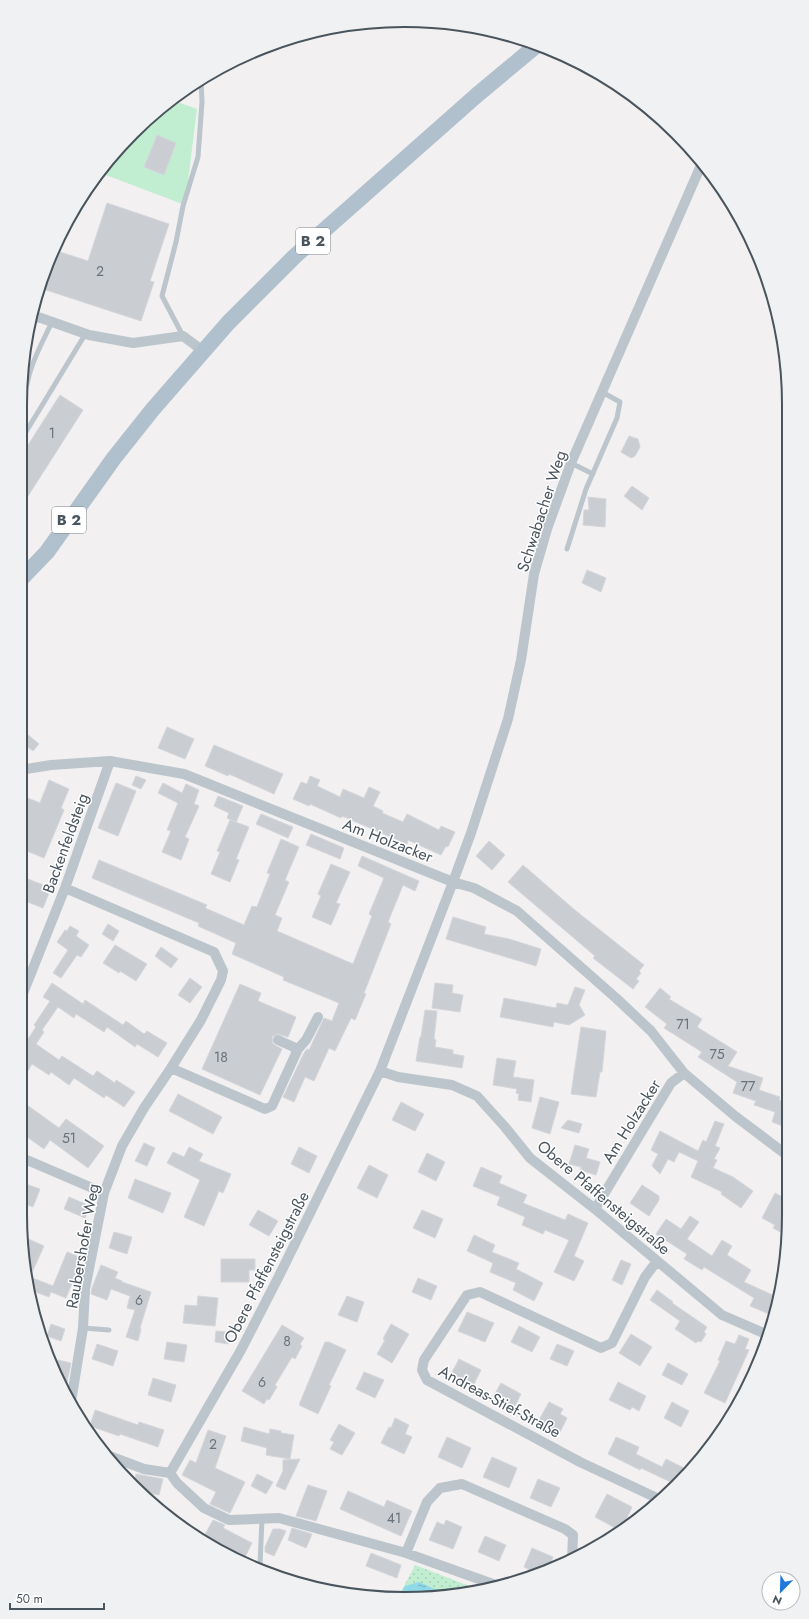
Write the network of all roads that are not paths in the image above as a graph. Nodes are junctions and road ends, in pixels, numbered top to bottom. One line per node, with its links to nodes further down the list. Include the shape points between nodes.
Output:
1 (532, 49): 8 (main road, B 2, via 295,256)
2 (201, 87): 7 (lane, via 198,157 183,206 162,296)
3 (699, 169): 10 (street, Schwabacher Weg)
4 (37, 318): 5 (street)
5 (52, 322): 6 (street); 9 (lane, via 33,363)
6 (86, 333): 7 (street, via 133,343); 11 (lane)
7 (183, 336): 8 (street)
8 (203, 351): 15 (main road, B 2, via 114,458 46,552)
9 (28, 385)
10 (602, 392): 12 (street, Schwabacher Weg); 13 (lane, via 620,402 617,418)
11 (27, 430)
12 (571, 463): 13 (lane); 18 (street, Schwabacher Weg, via 534,574 521,660 508,719)
13 (593, 474): 14 (lane)
14 (567, 549)
15 (27, 573)
16 (110, 761): 17 (street, Am Holzacker, via 57,764); 18 (street, Am Holzacker, via 184,774); 19 (street, Backenfeldsteig)
17 (27, 769)
18 (453, 882): 25 (street, Obere Pfaffensteigstraße); 26 (street, Am Holzacker, via 474,888 517,912 651,1031)
19 (65, 888): 20 (street, Backenfeldsteig); 24 (street, Raubershofer Weg, via 214,952 223,970 221,980 201,1020)
20 (27, 983)
21 (318, 1017): 23 (street, via 306,1040)
22 (278, 1040): 23 (street)
23 (298, 1049): 24 (street, via 272,1106 265,1109)
24 (171, 1068): 29 (street, Raubershofer Weg, via 122,1146)
25 (380, 1071): 30 (street, Obere Pfaffensteigstraße, via 398,1077 452,1085 477,1096 530,1158); 37 (street, Obere Pfaffensteigstraße, via 280,1276 241,1350)
26 (684, 1073): 27 (street, Am Holzacker); 30 (street, Am Holzacker, via 671,1083)
27 (782, 1151)
28 (27, 1160): 29 (street)
29 (104, 1193): 32 (street, Raubershofer Weg, via 85,1289)
30 (594, 1209): 31 (street, Obere Pfaffensteigstraße)
31 (657, 1261): 34 (street, Obere Pfaffensteigstraße, via 722,1315); 38 (street, Andreas-Stief-Straße, via 645,1277 612,1343 601,1348 480,1292 467,1295 424,1360 422,1370 427,1380 580,1462)
32 (83, 1328): 33 (lane); 35 (street, Raubershofer Weg)
33 (110, 1330)
34 (763, 1333)
35 (72, 1393)
36 (118, 1459): 37 (street, via 144,1469)
37 (170, 1473): 39 (street, via 204,1508 229,1520)
38 (654, 1497)
39 (262, 1519): 41 (street, via 279,1518); 42 (lane)
40 (573, 1552): 41 (street, via 573,1536 565,1528 462,1484 440,1488 428,1502)
41 (406, 1553): 43 (street)
42 (260, 1563)
43 (489, 1582)

